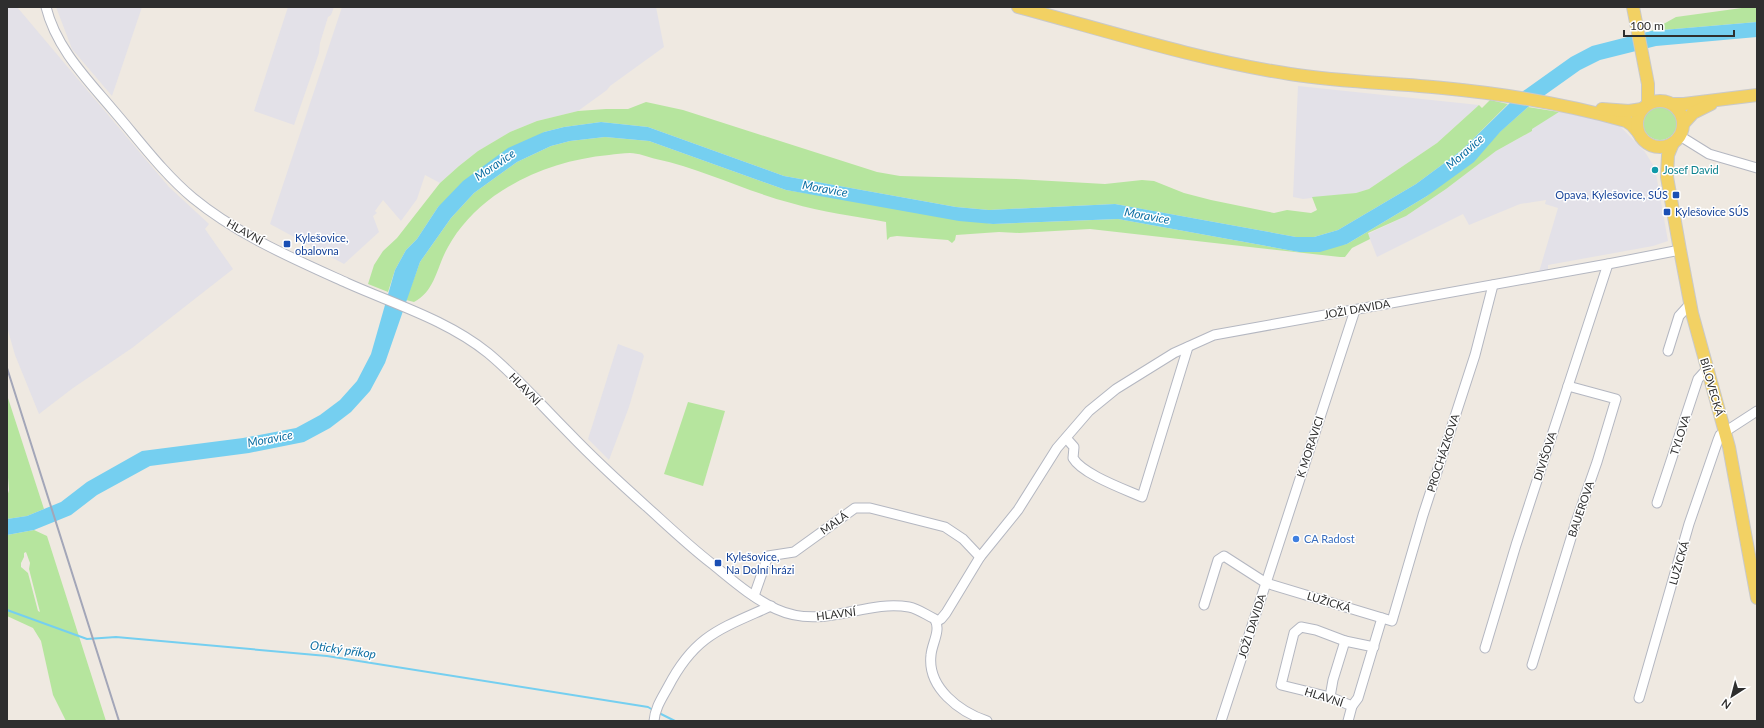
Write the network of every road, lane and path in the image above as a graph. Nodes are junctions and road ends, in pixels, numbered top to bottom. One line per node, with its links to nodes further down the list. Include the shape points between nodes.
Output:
1 (46, 7): 33 (street, HLAVNÍ, via 51,25 68,55 172,179 189,195 248,235 314,268 461,334 498,362 618,480 700,554)
2 (1018, 7): 9 (main road, via 1250,67 1336,80 1496,94)
3 (1633, 7): 4 (main road)
4 (1648, 84): 6 (main road); 10 (main road)
5 (1757, 95): 7 (main road)
6 (1660, 100): 8 (main road); 10 (main road)
7 (1719, 100): 8 (main road); 11 (main road, via 1693,113)
8 (1673, 104): 11 (main road, via 1681,113)
9 (1569, 106): 10 (main road, via 1629,111); 12 (main road, BÍLOVECKÁ, via 1626,121)
10 (1645, 107): 12 (main road, via 1637,120)
11 (1684, 124): 13 (main road, BÍLOVECKÁ)
12 (1638, 132): 14 (main road, BÍLOVECKÁ)
13 (1676, 140): 14 (main road, via 1660,147); 15 (street, via 1709,154); 16 (main road, BÍLOVECKÁ, via 1668,155)
14 (1650, 145): 16 (main road, BÍLOVECKÁ)
15 (1757, 168)
16 (1667, 177): 17 (main road, BÍLOVECKÁ)
17 (1680, 250): 18 (street, JOŽI DAVIDA); 20 (main road, BÍLOVECKÁ)
18 (1608, 264): 19 (street, JOŽI DAVIDA); 25 (street, DIVIŠOVA)
19 (1493, 285): 21 (street, JOŽI DAVIDA); 38 (street, PROCHÁZKOVA, via 1476,355 1423,515)
20 (1690, 304): 23 (street, via 1679,316); 24 (main road, BÍLOVECKÁ)
21 (1355, 310): 22 (street, JOŽI DAVIDA, via 1214,335); 32 (street, K MORAVICI)
22 (1188, 347): 28 (street, JOŽI DAVIDA, via 1116,389 1089,411); 28 (street, via 1142,497 1097,477 1079,465 1073,458 1074,447)
23 (1668, 351)
24 (1707, 369): 27 (main road, BÍLOVECKÁ); 29 (street, TYLOVA, via 1698,380)
25 (1568, 386): 42 (street, DIVIŠOVA); 43 (street, BAUEROVA, via 1616,399)
26 (1757, 411): 27 (street)
27 (1725, 432): 30 (main road, BÍLOVECKÁ); 45 (street, LUŽICKÁ, via 1720,435 1704,478)
28 (1066, 438): 31 (street, JOŽI DAVIDA, via 1018,510)
29 (1657, 503)
30 (1753, 545): 34 (main road, BÍLOVECKÁ)
31 (980, 557): 33 (street, MALÁ, via 963,539 938,524 870,508 855,508 794,552 768,556); 39 (street, JOŽI DAVIDA, via 946,613)
32 (1266, 584): 35 (street, JOŽI DAVIDA, via 1224,556 1218,560); 37 (street, LUŽICKÁ); 49 (street, JOŽI DAVIDA)
33 (754, 596): 36 (street, HLAVNÍ)
34 (1757, 598)
35 (1204, 605)
36 (771, 606): 39 (street, HLAVNÍ, via 793,615 813,617 882,607 906,607 922,611); 47 (street, via 715,632 701,642 680,665)
37 (1382, 618): 38 (street, LUŽICKÁ); 41 (street)
38 (1392, 621)
39 (936, 622): 48 (street, via 931,656 934,679 955,704)
40 (1345, 641): 41 (street); 44 (street); 44 (street, HLAVNÍ, via 1302,627 1294,633 1281,684)
41 (1374, 647): 46 (street, via 1358,698)
42 (1485, 648)
43 (1532, 665)
44 (1330, 697): 46 (street, HLAVNÍ)
45 (1639, 698)
46 (1352, 706): 50 (street, HLAVNÍ)
47 (655, 715)
48 (987, 721)
49 (1221, 721)
50 (1348, 721)

